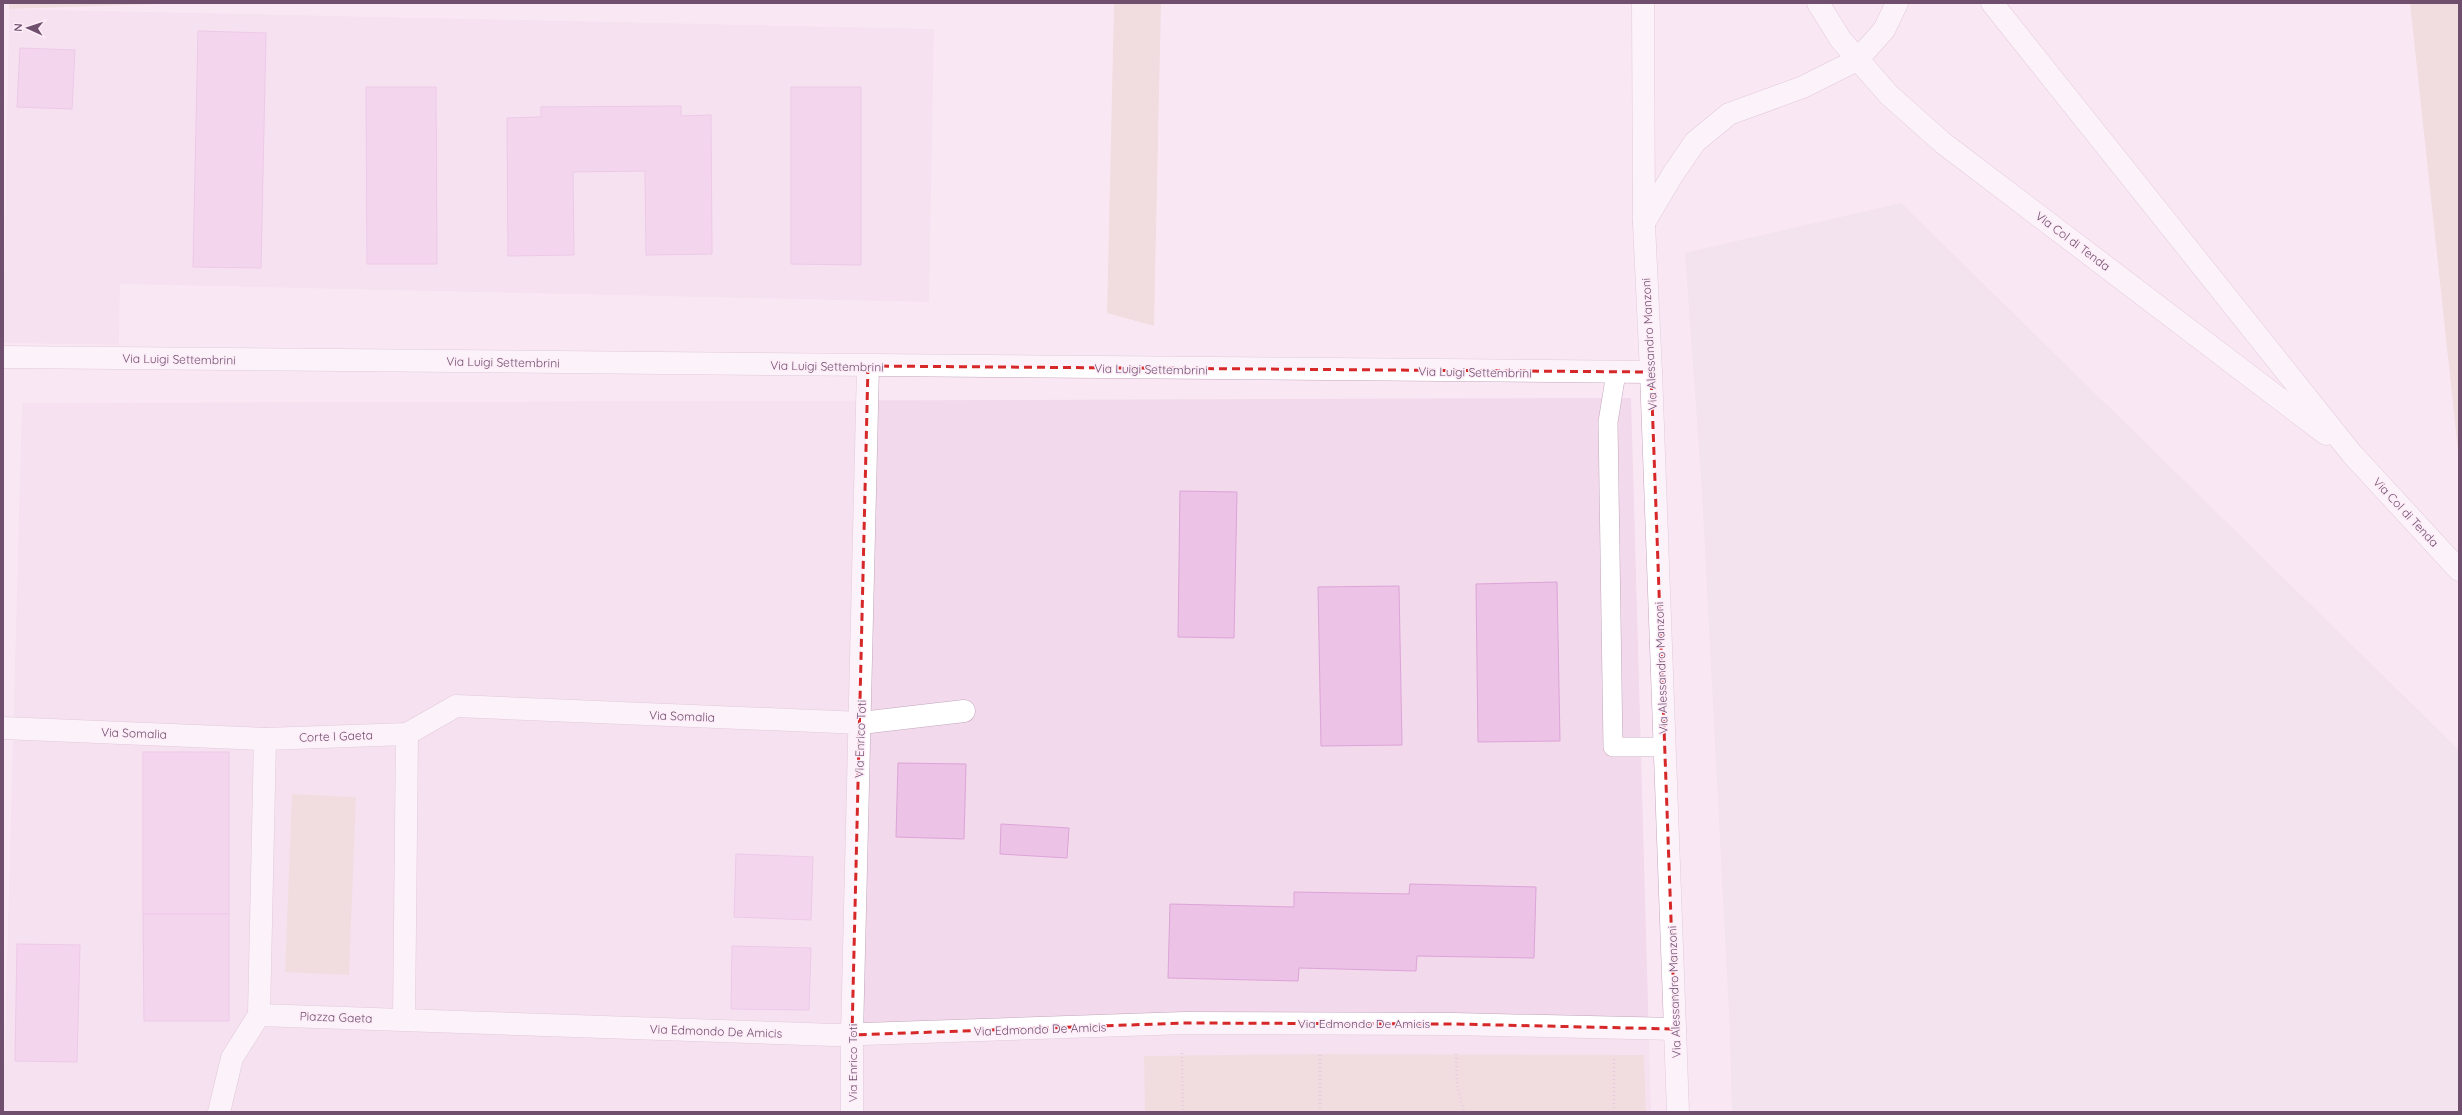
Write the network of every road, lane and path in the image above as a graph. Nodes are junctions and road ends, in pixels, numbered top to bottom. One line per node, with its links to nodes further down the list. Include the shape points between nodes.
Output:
1 (1643, 3): 6 (street, Via Alessandro Manzoni)
2 (1818, 3): 5 (street, Via Col di Tenda)
3 (1897, 3): 5 (street, via 1884,30)
4 (1992, 3): 11 (street, Via Col di Tenda)
5 (1857, 60): 6 (street, via 1803,87 1729,114 1695,142); 11 (street, Via Col di Tenda, via 1889,95 1943,143)
6 (1644, 224): 9 (street, Via Alessandro Manzoni)
7 (3, 358): 8 (street, Via Luigi Settembrini)
8 (868, 366): 10 (street, Via Luigi Settembrini); 14 (street, Via Enrico Toti)
9 (1651, 372): 10 (street, Via Luigi Settembrini); 18 (street, Via Alessandro Manzoni)
10 (1616, 373): 18 (lane, via 1608,422 1613,747)
11 (2352, 454): 12 (street, Via Col di Tenda)
12 (2459, 570)
13 (964, 711): 14 (street, Via Somalia)
14 (861, 723): 16 (street, Via Somalia, via 456,706); 26 (street, Via Enrico Toti)
15 (3, 728): 17 (street, Via Somalia)
16 (407, 734): 17 (street, Corte I Gaeta); 20 (street)
17 (265, 738): 19 (street)
18 (1664, 747): 25 (street, Via Alessandro Manzoni)
19 (259, 1015): 20 (street, Piazza Gaeta); 27 (street, via 232,1058)
20 (404, 1019): 26 (street, Via Edmondo De Amicis)
21 (1184, 1023): 22 (street, Via Edmondo De Amicis); 26 (street, Via Edmondo De Amicis); 29 (path)
22 (1319, 1023): 23 (street, Via Edmondo De Amicis); 30 (path)
23 (1454, 1024): 24 (street, Via Edmondo De Amicis); 31 (path, via 1457,1085)
24 (1614, 1028): 25 (street, Via Edmondo De Amicis); 32 (path)
25 (1675, 1029): 33 (street, Via Alessandro Manzoni)
26 (852, 1036): 28 (street, Via Enrico Toti)
27 (219, 1112)
28 (852, 1112)
29 (1183, 1112)
30 (1320, 1112)
31 (1464, 1112)
32 (1614, 1112)
33 (1678, 1112)

